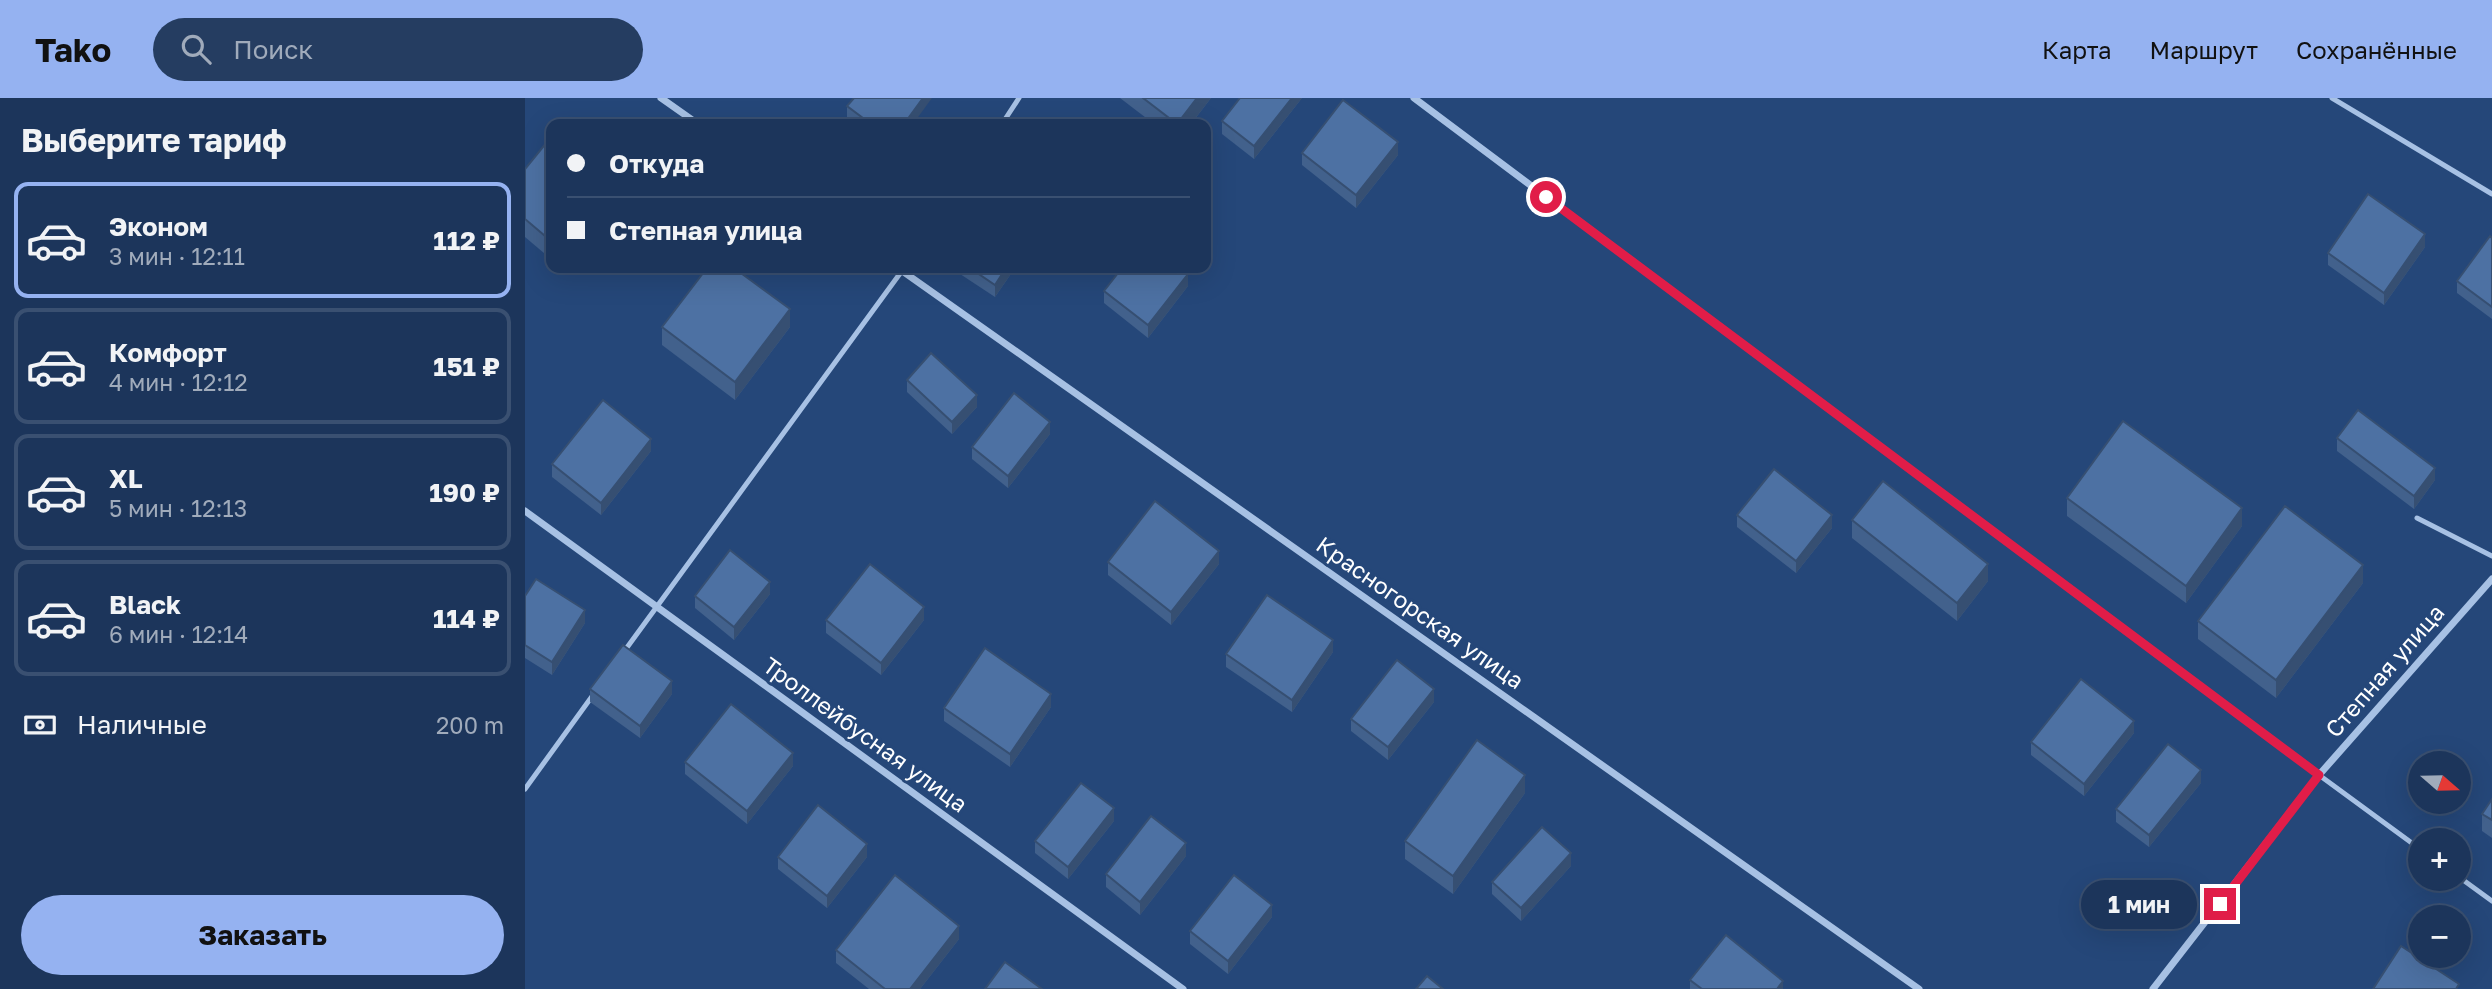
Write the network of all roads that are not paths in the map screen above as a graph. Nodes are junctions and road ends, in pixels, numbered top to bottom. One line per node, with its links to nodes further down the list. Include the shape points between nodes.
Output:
1 (661, 98): 5 (street)
2 (1020, 98): 6 (lane)
3 (1414, 98): 17 (street)
4 (2332, 98): 7 (lane)
5 (691, 119)
6 (1005, 119)
7 (2492, 194)
8 (898, 273): 14 (lane)
9 (907, 273): 23 (street, Красногорская улица)
10 (525, 511): 14 (street, Троллейбусная улица)
11 (2417, 518): 12 (lane)
12 (2492, 556)
13 (2492, 579): 17 (street, Степная улица)
14 (656, 607): 15 (lane); 22 (street, Троллейбусная улица)
15 (618, 661)
16 (594, 693): 18 (lane)
17 (2319, 775): 19 (lane); 24 (street, Степная улица)
18 (525, 789)
19 (2408, 840)
20 (2471, 886): 21 (lane)
21 (2492, 901)
22 (1183, 989)
23 (1919, 989)
24 (2153, 989)

